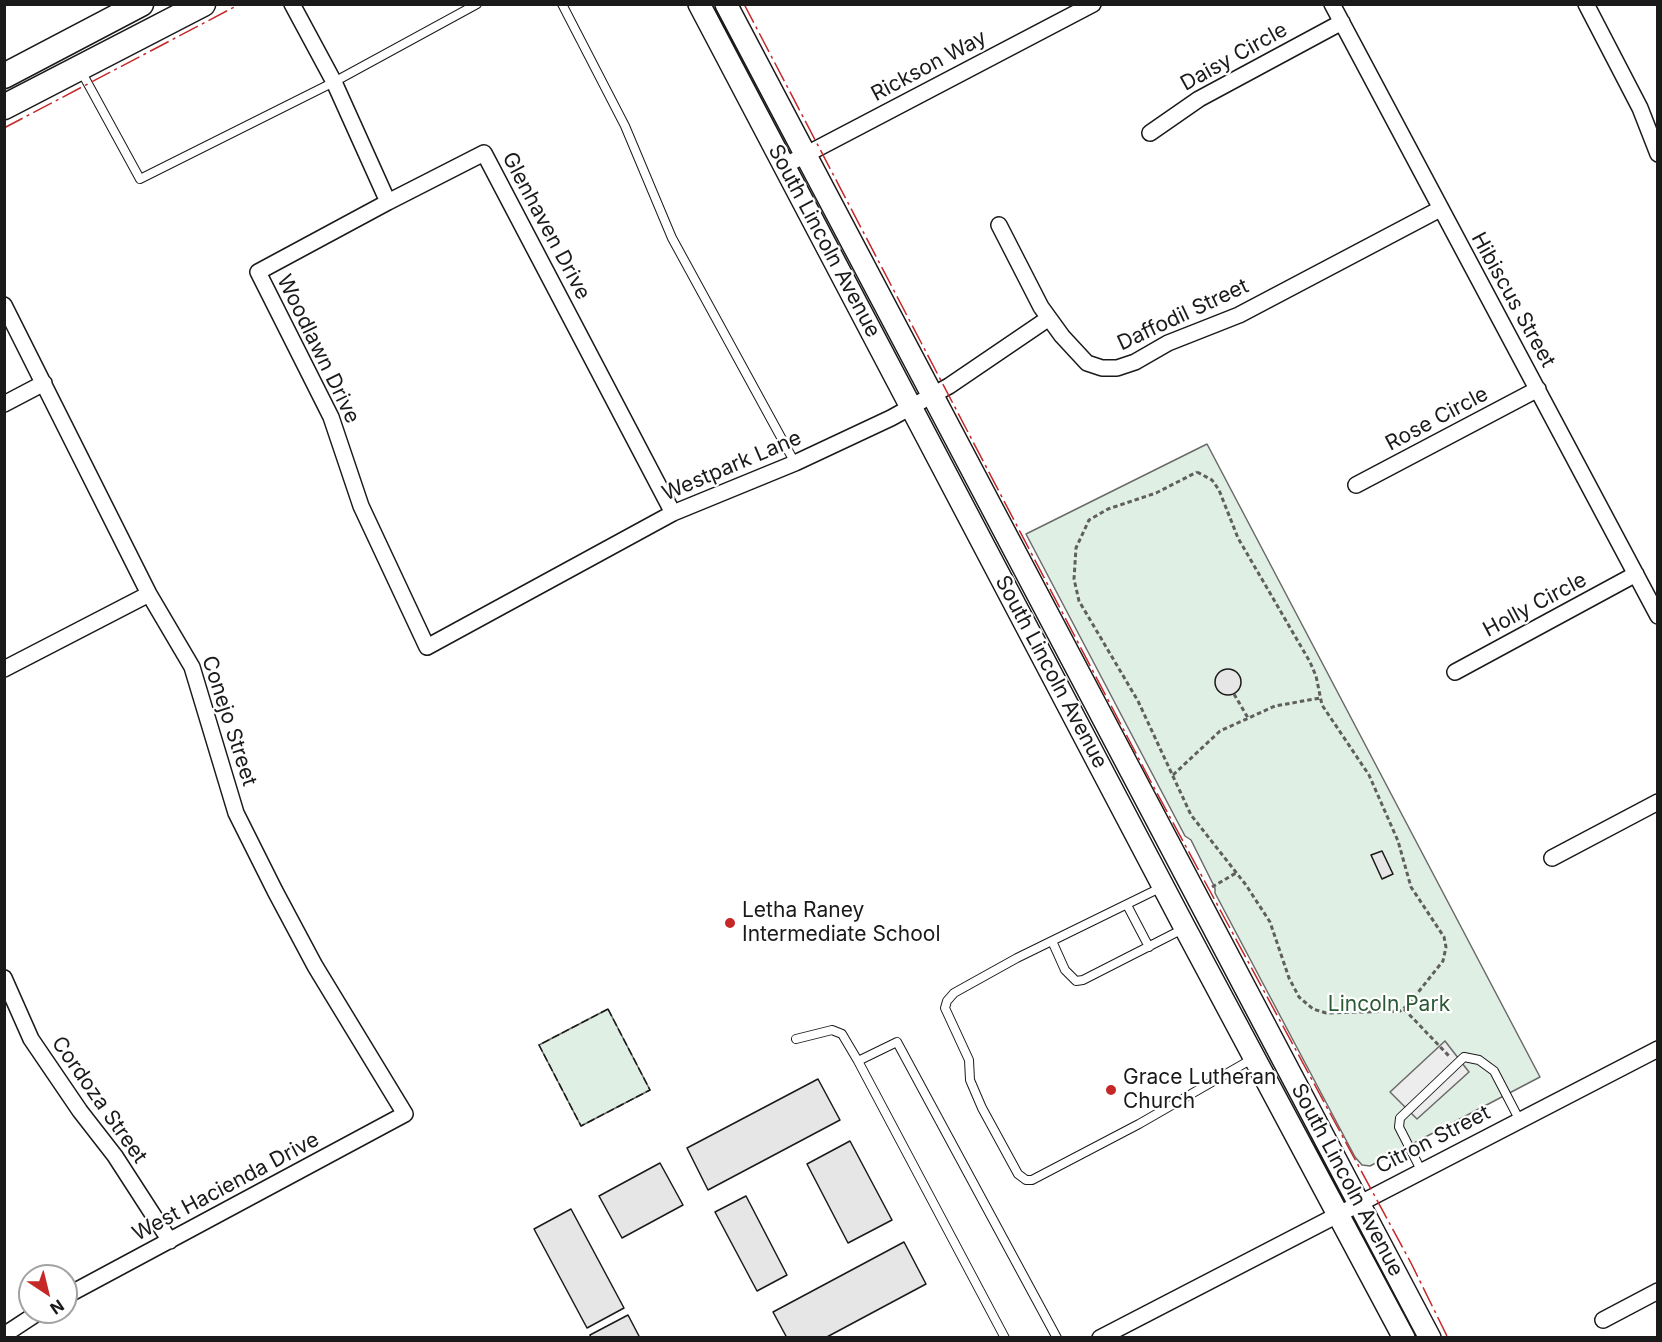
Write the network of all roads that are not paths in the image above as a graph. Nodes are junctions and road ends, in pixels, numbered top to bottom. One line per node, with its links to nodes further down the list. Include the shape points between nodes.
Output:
1 (141, 4): 13 (main road)
2 (203, 4): 12 (main road)
3 (292, 4): 14 (street)
4 (477, 4): 14 (lane)
5 (562, 4): 30 (lane, via 625,126 672,238)
6 (699, 4): 19 (main road, South Lincoln Avenue)
7 (726, 4): 17 (main road, South Lincoln Avenue)
8 (1093, 4): 17 (street, Rickson Way)
9 (1332, 4): 11 (street, Hibiscus Street)
10 (1586, 4): 18 (street, via 1640,108)
11 (1342, 22): 16 (street, Daisy Circle, via 1199,99); 21 (street, Hibiscus Street)
12 (80, 68): 14 (lane, via 140,179); 15 (main road)
13 (4, 76)
14 (334, 82): 20 (street)
15 (4, 107)
16 (1150, 133)
17 (806, 154): 19 (street, Rickson Way); 27 (main road, South Lincoln Avenue)
18 (1658, 154)
19 (784, 166): 29 (main road, South Lincoln Avenue)
20 (388, 202): 32 (street, Glenhaven Drive, via 484,153); 36 (street, Woodlawn Drive, via 258,272 331,417 361,506)
21 (1440, 209): 24 (street, Daffodil Street, via 1239,315 1118,368 1087,363); 26 (street, Hibiscus Street)
22 (999, 225): 24 (street, Daffodil Street)
23 (4, 305): 25 (street, Conejo Street)
24 (1049, 318): 27 (street, Westpark Lane)
25 (44, 383): 28 (street); 34 (street, Conejo Street)
26 (1538, 389): 31 (street, Rose Circle); 33 (street, Hibiscus Street)
27 (932, 396): 29 (street, Westpark Lane); 54 (main road, South Lincoln Avenue)
28 (4, 404)
29 (912, 407): 30 (street, Westpark Lane); 41 (main road, South Lincoln Avenue)
30 (795, 463): 32 (street, Westpark Lane)
31 (1356, 485)
32 (673, 513): 36 (street, Westpark Lane)
33 (1636, 574): 35 (street, Hibiscus Street); 38 (street, Holly Circle)
34 (149, 594): 37 (street); 51 (street, Conejo Street, via 192,667 237,813 251,842 315,966)
35 (1658, 616)
36 (427, 647)
37 (4, 669)
38 (1455, 672)
39 (1658, 802): 40 (street)
40 (1552, 858)
41 (1163, 886): 42 (lane); 43 (main road, South Lincoln Avenue)
42 (1127, 905): 44 (lane); 45 (lane)
43 (1185, 928): 45 (lane); 49 (main road, South Lincoln Avenue)
44 (1052, 940): 45 (lane, via 1065,970 1076,981); 49 (lane, via 954,993 945,1008 969,1060 974,1091 1021,1178 1032,1180)
45 (1149, 947)
46 (4, 978): 56 (street, Cordoza Street, via 31,1040 115,1156)
47 (796, 1039): 50 (lane, via 832,1030 842,1034)
48 (1658, 1049): 52 (street, Citron Street)
49 (1254, 1057): 55 (main road, South Lincoln Avenue)
50 (858, 1061): 62 (lane); 63 (lane, via 897,1042)
51 (405, 1114): 56 (street, West Hacienda Drive)
52 (1519, 1119): 53 (street, Citron Street); 53 (lane, via 1494,1071 1479,1060 1464,1057 1400,1118 1399,1126)
53 (1421, 1170): 54 (street, Citron Street)
54 (1359, 1202): 55 (street, Citron Street); 66 (main road, South Lincoln Avenue)
55 (1338, 1213): 64 (street, Citron Street); 65 (main road, South Lincoln Avenue)
56 (170, 1241): 57 (street, West Hacienda Drive)
57 (78, 1290)
58 (1658, 1291): 59 (street)
59 (1603, 1320)
60 (21, 1324): 61 (street)
61 (4, 1335)
62 (1005, 1338)
63 (1057, 1338)
64 (1100, 1338)
65 (1404, 1338)
66 (1430, 1338)

